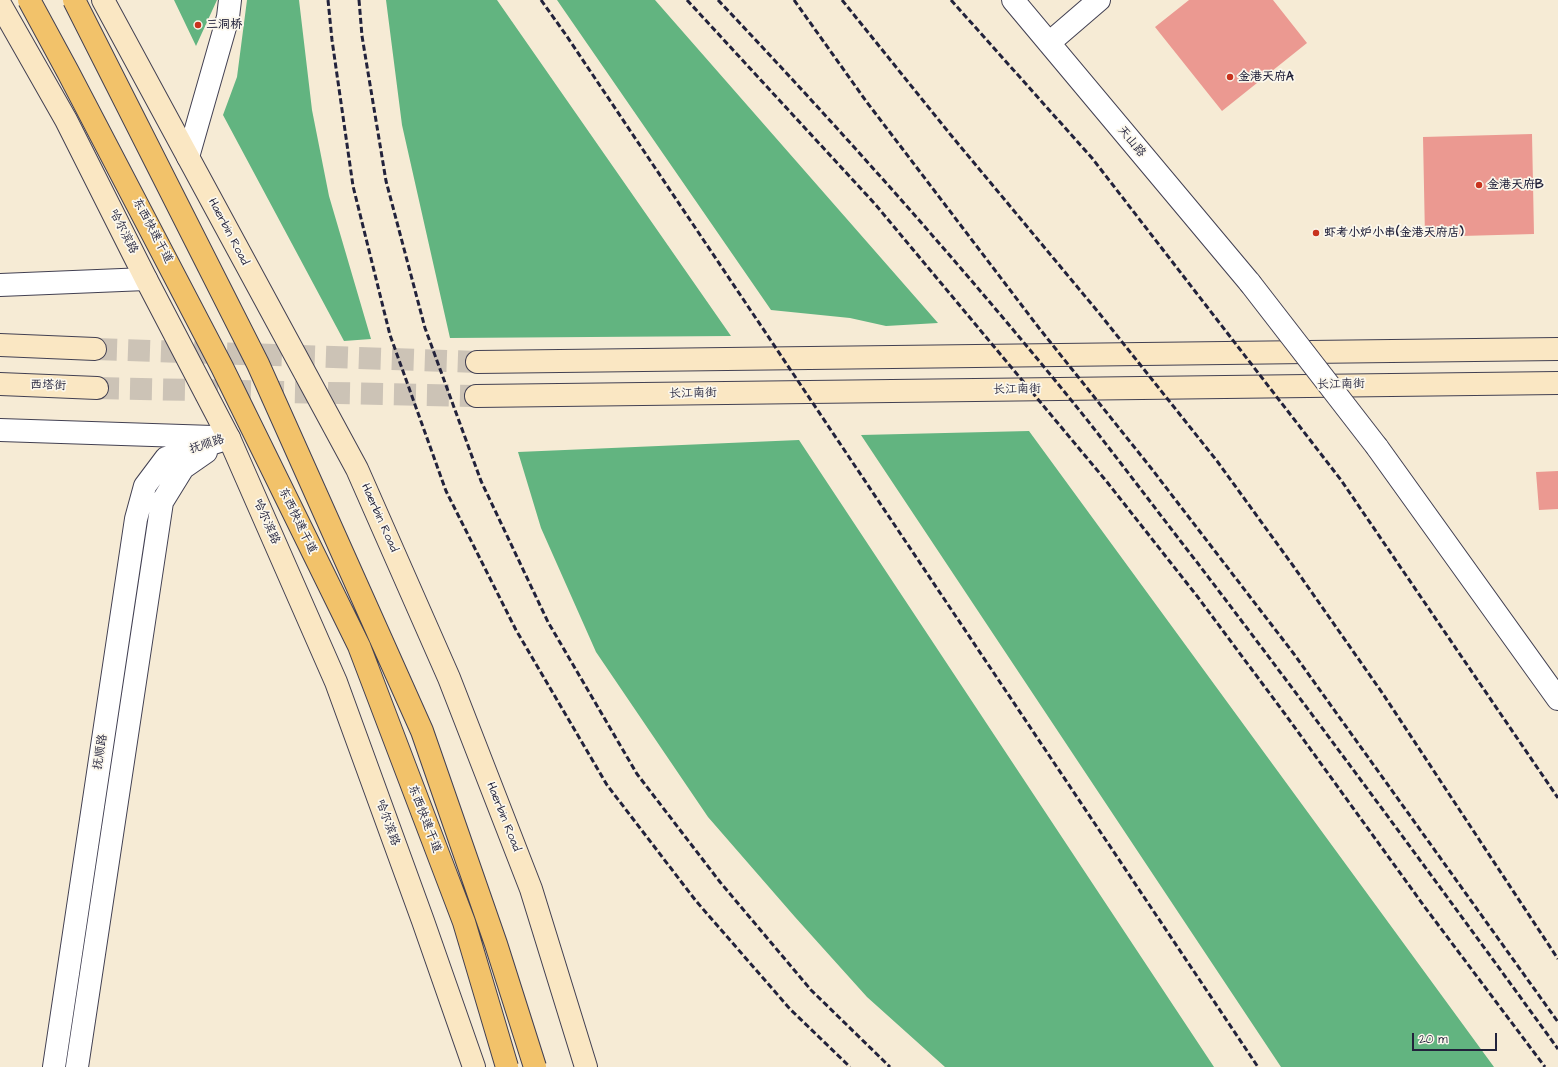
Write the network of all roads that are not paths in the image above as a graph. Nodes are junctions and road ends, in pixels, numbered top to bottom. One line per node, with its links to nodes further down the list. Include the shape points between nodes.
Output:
1 (29, 0): 26 (highway, 东西快速干道, bridge, via 222,367 359,646 464,922)
2 (74, 0): 27 (highway, bridge, via 258,364 422,731 496,944)
3 (104, 0): 9 (main road, Haerbin Road)
4 (230, 0): 9 (street, via 228,17)
5 (1013, 0): 8 (street, 天山路)
6 (1099, 0): 8 (street)
7 (0, 4): 10 (main road, 哈尔滨路, via 66,120)
8 (1049, 43): 22 (street, 天山路, bridge, via 1250,283 1377,447)
9 (188, 157): 28 (main road, Haerbin Road, via 357,469 448,678 531,889)
10 (146, 279): 11 (street); 21 (main road, 哈尔滨路)
11 (0, 285)
12 (0, 345): 13 (main road)
13 (95, 349)
14 (1558, 349): 15 (main road)
15 (477, 362)
16 (1558, 383): 19 (main road, 长江南街)
17 (0, 384): 18 (main road, 西塔街)
18 (97, 388)
19 (476, 396)
20 (0, 430): 21 (street)
21 (229, 438): 23 (street, 抚顺路, via 166,458 145,486 136,519); 24 (street, 抚顺路, via 183,468 162,502); 25 (main road, 哈尔滨路, via 336,682)
22 (1558, 699)
23 (54, 1067)
24 (77, 1067)
25 (474, 1067)
26 (507, 1067)
27 (535, 1067)
28 (586, 1067)

